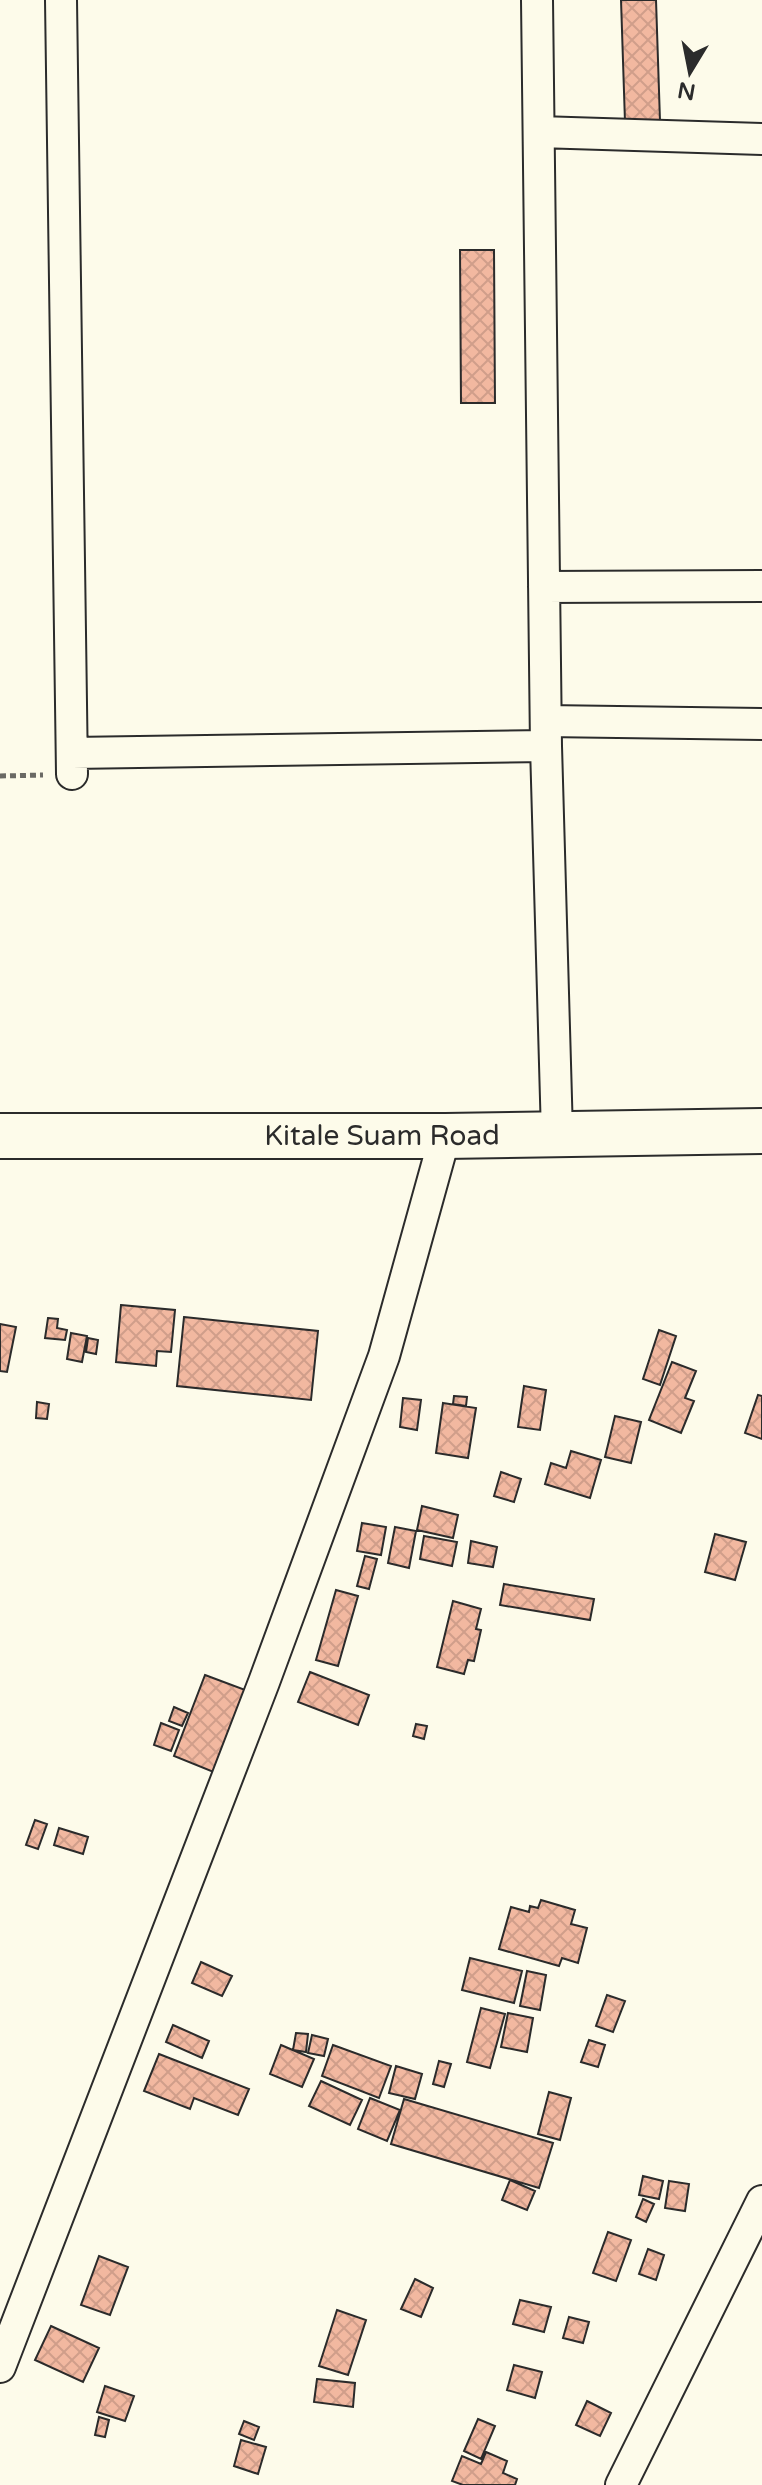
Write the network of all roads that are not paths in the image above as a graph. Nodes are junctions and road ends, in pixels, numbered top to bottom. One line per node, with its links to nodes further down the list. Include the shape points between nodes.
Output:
1 (61, 0): 8 (street, via 72,764)
2 (537, 0): 3 (street)
3 (539, 132): 4 (street); 6 (street)
4 (762, 139)
5 (762, 586): 6 (street)
6 (544, 587): 8 (street)
7 (762, 724): 8 (street)
8 (546, 733): 10 (street)
9 (762, 1131): 10 (highway, Kitale Suam Road)
10 (557, 1134): 12 (highway, Kitale Suam Road)
11 (0, 1136): 12 (highway, Kitale Suam Road)
12 (445, 1136): 14 (street, via 384,1356)
13 (762, 2201): 15 (street)
14 (0, 2367)
15 (621, 2485)

